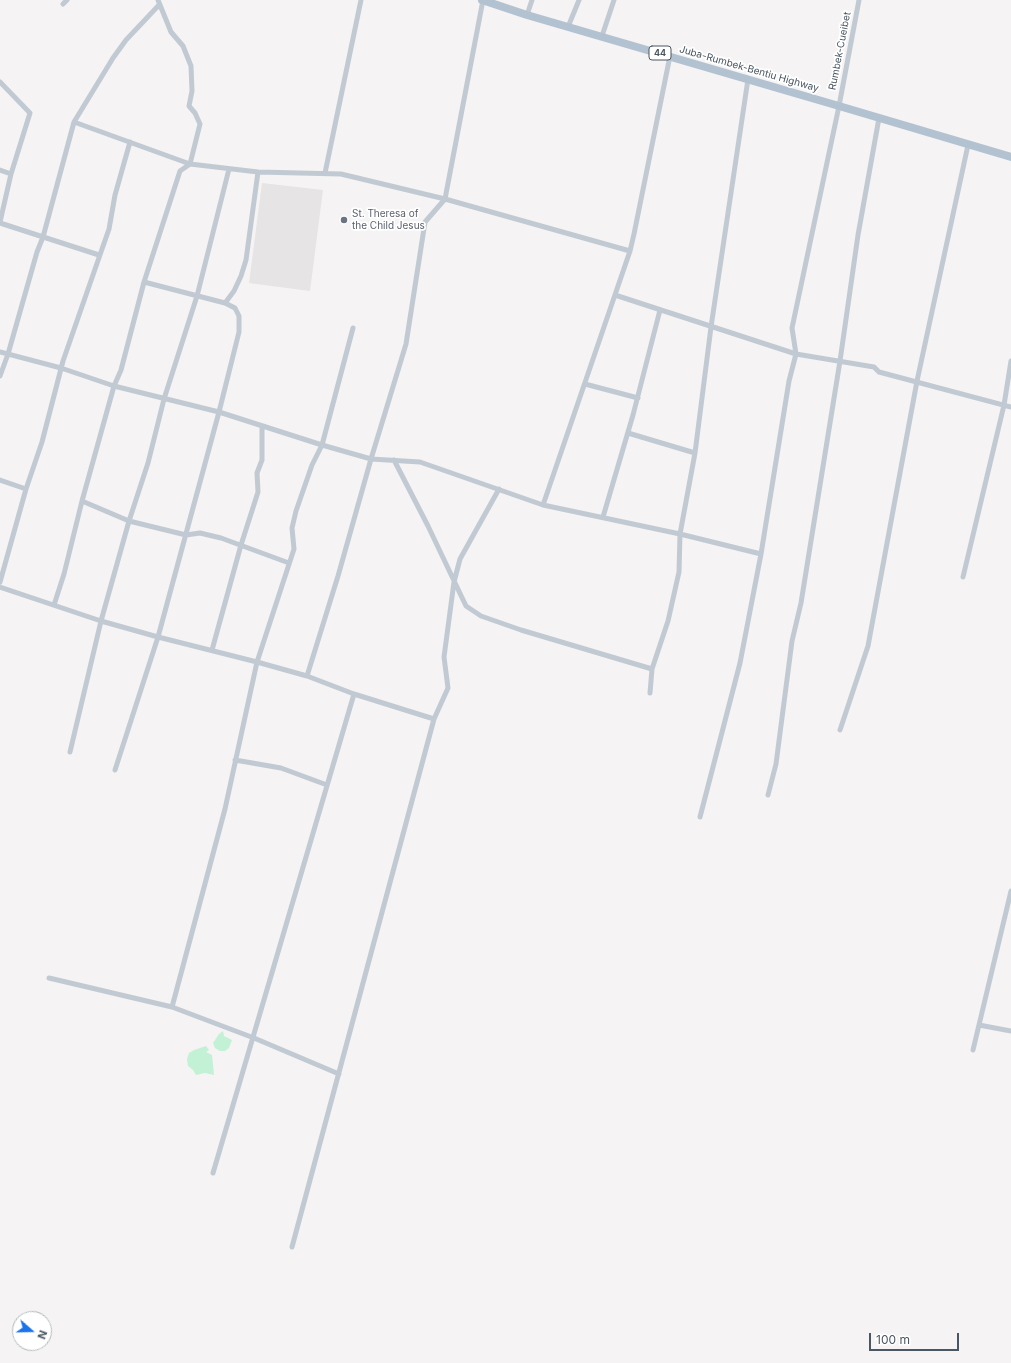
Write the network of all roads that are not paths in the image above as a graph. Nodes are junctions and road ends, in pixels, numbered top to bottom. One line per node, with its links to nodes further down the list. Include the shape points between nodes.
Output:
1 (67, 0): 9 (street)
2 (361, 0): 26 (street)
3 (483, 0): 10 (main road, Juba-Rumbek-Bentiu Highway / 44); 28 (street)
4 (532, 0): 10 (street)
5 (579, 0): 11 (street)
6 (614, 0): 12 (street)
7 (859, 0): 16 (street, Rumbek-Cueibet)
8 (159, 2): 18 (street, via 113,58); 22 (street, via 170,32 183,46 192,66 189,106 200,124)
9 (63, 4)
10 (527, 15): 11 (main road, Juba-Rumbek-Bentiu Highway / 44)
11 (568, 27): 12 (main road, Juba-Rumbek-Bentiu Highway / 44)
12 (602, 36): 13 (main road, Juba-Rumbek-Bentiu Highway / 44)
13 (670, 56): 14 (main road, Juba-Rumbek-Bentiu Highway / 44); 31 (street)
14 (748, 79): 16 (main road, Juba-Rumbek-Bentiu Highway / 44); 38 (street)
15 (0, 82): 27 (street, via 30,113)
16 (839, 106): 17 (main road, Juba-Rumbek-Bentiu Highway / 44); 42 (street, Rumbek-Cueibet, via 792,328)
17 (879, 118): 20 (main road, Juba-Rumbek-Bentiu Highway / 44); 43 (street, via 858,235)
18 (74, 122): 19 (street); 30 (street)
19 (130, 142): 22 (street); 32 (street, via 115,195 109,229)
20 (968, 145): 21 (main road, Juba-Rumbek-Bentiu Highway / 44); 47 (street)
21 (1011, 157)
22 (190, 164): 23 (street); 33 (street, via 180,171)
23 (229, 169): 25 (street); 35 (street)
24 (0, 170): 27 (street)
25 (258, 172): 26 (street); 36 (street, via 246,260 234,291)
26 (325, 173): 28 (street, via 342,174)
27 (11, 174): 29 (street)
28 (445, 199): 31 (street); 59 (street, via 425,222 406,344)
29 (0, 223): 30 (street)
30 (43, 237): 32 (street); 41 (street)
31 (630, 251): 34 (street)
32 (99, 255): 45 (street)
33 (144, 282): 35 (street); 49 (street, via 121,370)
34 (615, 295): 37 (street); 48 (street)
35 (197, 296): 36 (street); 51 (street)
36 (225, 303): 54 (street, via 236,308 239,332)
37 (660, 310): 38 (street); 50 (street)
38 (711, 327): 42 (street); 58 (street)
39 (353, 328): 57 (street)
40 (0, 352): 41 (street)
41 (8, 354): 45 (street); 46 (street)
42 (796, 354): 43 (street); 71 (street, via 789,381)
43 (840, 361): 47 (street, via 874,367 879,372); 92 (street, via 801,603 792,641 776,764)
44 (1011, 361): 52 (street)
45 (61, 368): 49 (street); 62 (street, via 42,442)
46 (0, 376)
47 (917, 381): 52 (street); 87 (street, via 868,646)
48 (584, 384): 50 (street); 65 (street)
49 (114, 386): 51 (street); 64 (street)
50 (638, 398): 56 (street)
51 (164, 399): 54 (street); 67 (street, via 148,463)
52 (1004, 405): 53 (street); 73 (street)
53 (1011, 407)
54 (219, 412): 55 (street); 69 (street)
55 (262, 426): 57 (street); 70 (street, via 262,460 257,473 258,492)
56 (628, 433): 58 (street); 66 (street)
57 (322, 445): 59 (street); 72 (street, via 296,511 292,528 294,549)
58 (695, 453): 68 (street)
59 (372, 459): 60 (street); 83 (street)
60 (394, 460): 63 (street, via 420,462); 75 (street)
61 (0, 480): 62 (street)
62 (26, 489): 74 (street)
63 (499, 489): 65 (street); 75 (street, via 460,559)
64 (82, 501): 67 (street); 77 (street)
65 (543, 505): 66 (street)
66 (603, 517): 68 (street)
67 (129, 521): 69 (street); 78 (street)
68 (680, 534): 71 (street); 82 (street, via 679,572 668,621)
69 (186, 535): 70 (street, via 200,533); 79 (street)
70 (241, 545): 72 (street); 80 (street)
71 (761, 554): 93 (street, via 740,663)
72 (289, 563): 81 (street)
73 (963, 577)
74 (0, 582)
75 (454, 582): 82 (street, via 466,606 481,616); 86 (street, via 444,658 448,688)
76 (0, 587): 77 (street)
77 (54, 605): 78 (street)
78 (101, 621): 79 (street); 88 (street)
79 (158, 637): 80 (street); 90 (street)
80 (212, 650): 81 (street)
81 (257, 662): 83 (street); 89 (street)
82 (652, 669): 84 (street)
83 (307, 676): 85 (street)
84 (650, 693)
85 (354, 694): 86 (street); 91 (street)
86 (434, 719): 101 (street)
87 (840, 730)
88 (70, 752)
89 (235, 760): 91 (street, via 281,768); 96 (street, via 225,809)
90 (114, 770)
91 (328, 785): 99 (street)
92 (768, 795)
93 (700, 817)
94 (1011, 891): 97 (street)
95 (49, 978): 96 (street)
96 (172, 1007): 99 (street)
97 (979, 1025): 98 (street); 100 (street)
98 (1011, 1031)
99 (254, 1038): 101 (street); 102 (street)
100 (973, 1050)
101 (339, 1074): 103 (street)
102 (213, 1174)
103 (292, 1247)

